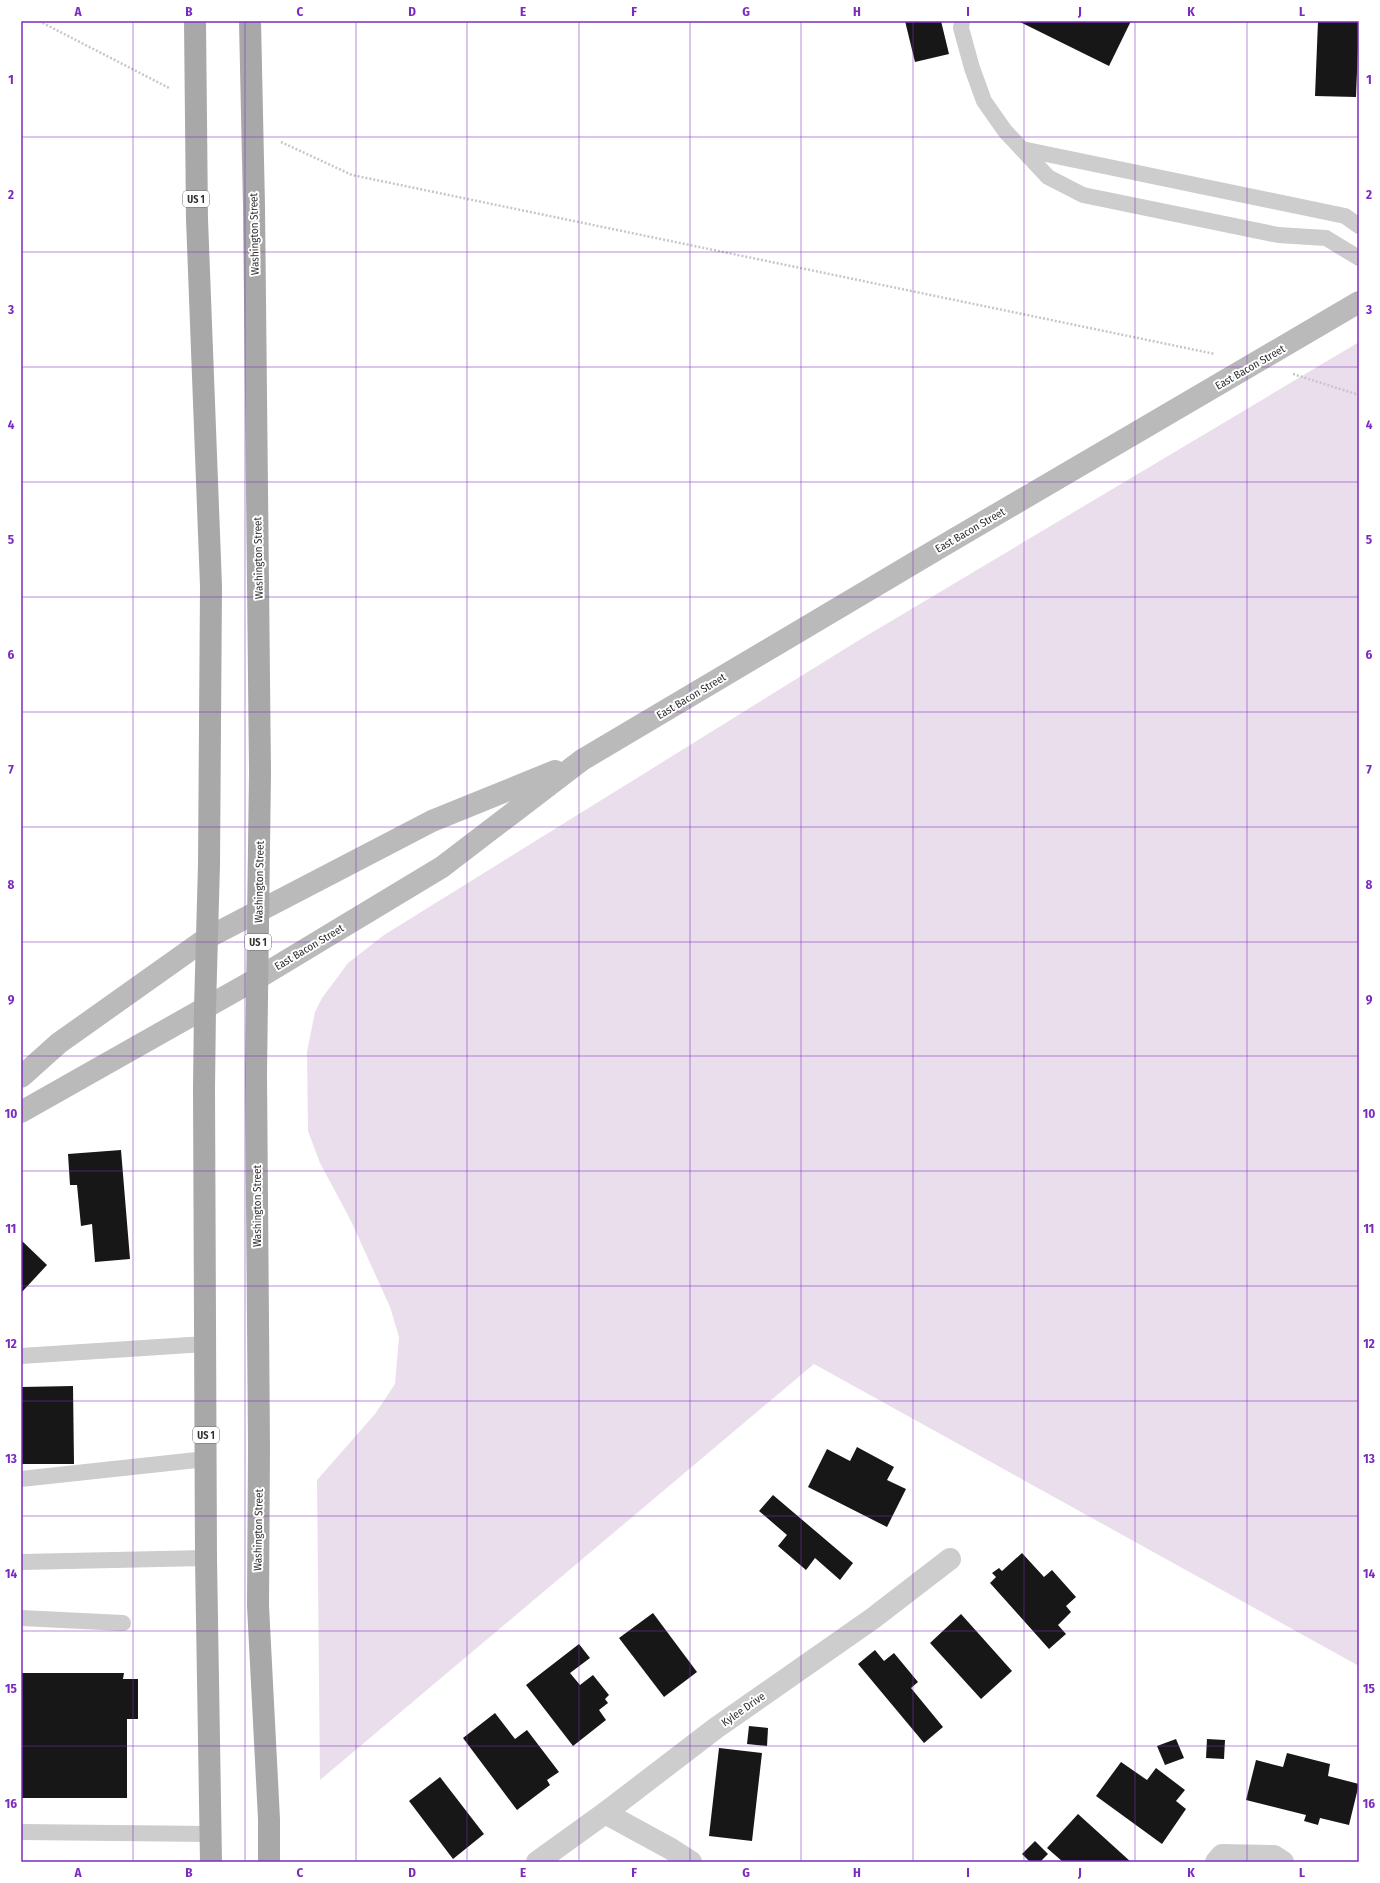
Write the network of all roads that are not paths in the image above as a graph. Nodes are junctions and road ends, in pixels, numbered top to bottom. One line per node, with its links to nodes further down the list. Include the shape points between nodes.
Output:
1 (195, 21): 10 (main road, US 1, via 197,219 211,586)
2 (250, 21): 9 (main road, Washington Street / US 1, via 260,772)
3 (962, 21): 4 (lane, via 961,28 984,101 1005,131)
4 (1022, 149): 5 (lane, via 1345,216); 6 (lane, via 1048,177 1083,194 1278,235 1326,238)
5 (1359, 226)
6 (1359, 258)
7 (1359, 302): 8 (main road, East Bacon Street)
8 (582, 760): 9 (main road, East Bacon Street, via 432,821); 11 (main road, East Bacon Street, via 442,867)
9 (258, 911): 10 (main road, East Bacon Street); 11 (main road, Washington Street / US 1)
10 (208, 938): 12 (main road, US 1); 13 (main road, East Bacon Street, via 59,1044)
11 (258, 978): 12 (main road, East Bacon Street); 28 (main road, Washington Street / US 1, via 258,1606)
12 (205, 1008): 14 (main road, East Bacon Street); 15 (main road, US 1)
13 (21, 1077)
14 (21, 1112)
15 (205, 1344): 16 (lane); 17 (main road, US 1)
16 (21, 1356)
17 (206, 1459): 18 (lane); 19 (main road, US 1)
18 (21, 1479)
19 (206, 1558): 21 (lane); 26 (main road, US 1)
20 (950, 1559): 24 (street, Kylee Drive, via 872,1619 716,1728)
21 (21, 1562)
22 (21, 1618): 23 (lane)
23 (123, 1623)
24 (605, 1813): 29 (street, Kylee Drive); 30 (street)
25 (21, 1832): 26 (lane)
26 (211, 1834): 27 (main road, US 1)
27 (211, 1862)
28 (269, 1862)
29 (537, 1862)
30 (691, 1862)
31 (1216, 1862): 32 (street, via 1222,1855 1274,1856)
32 (1283, 1862)

